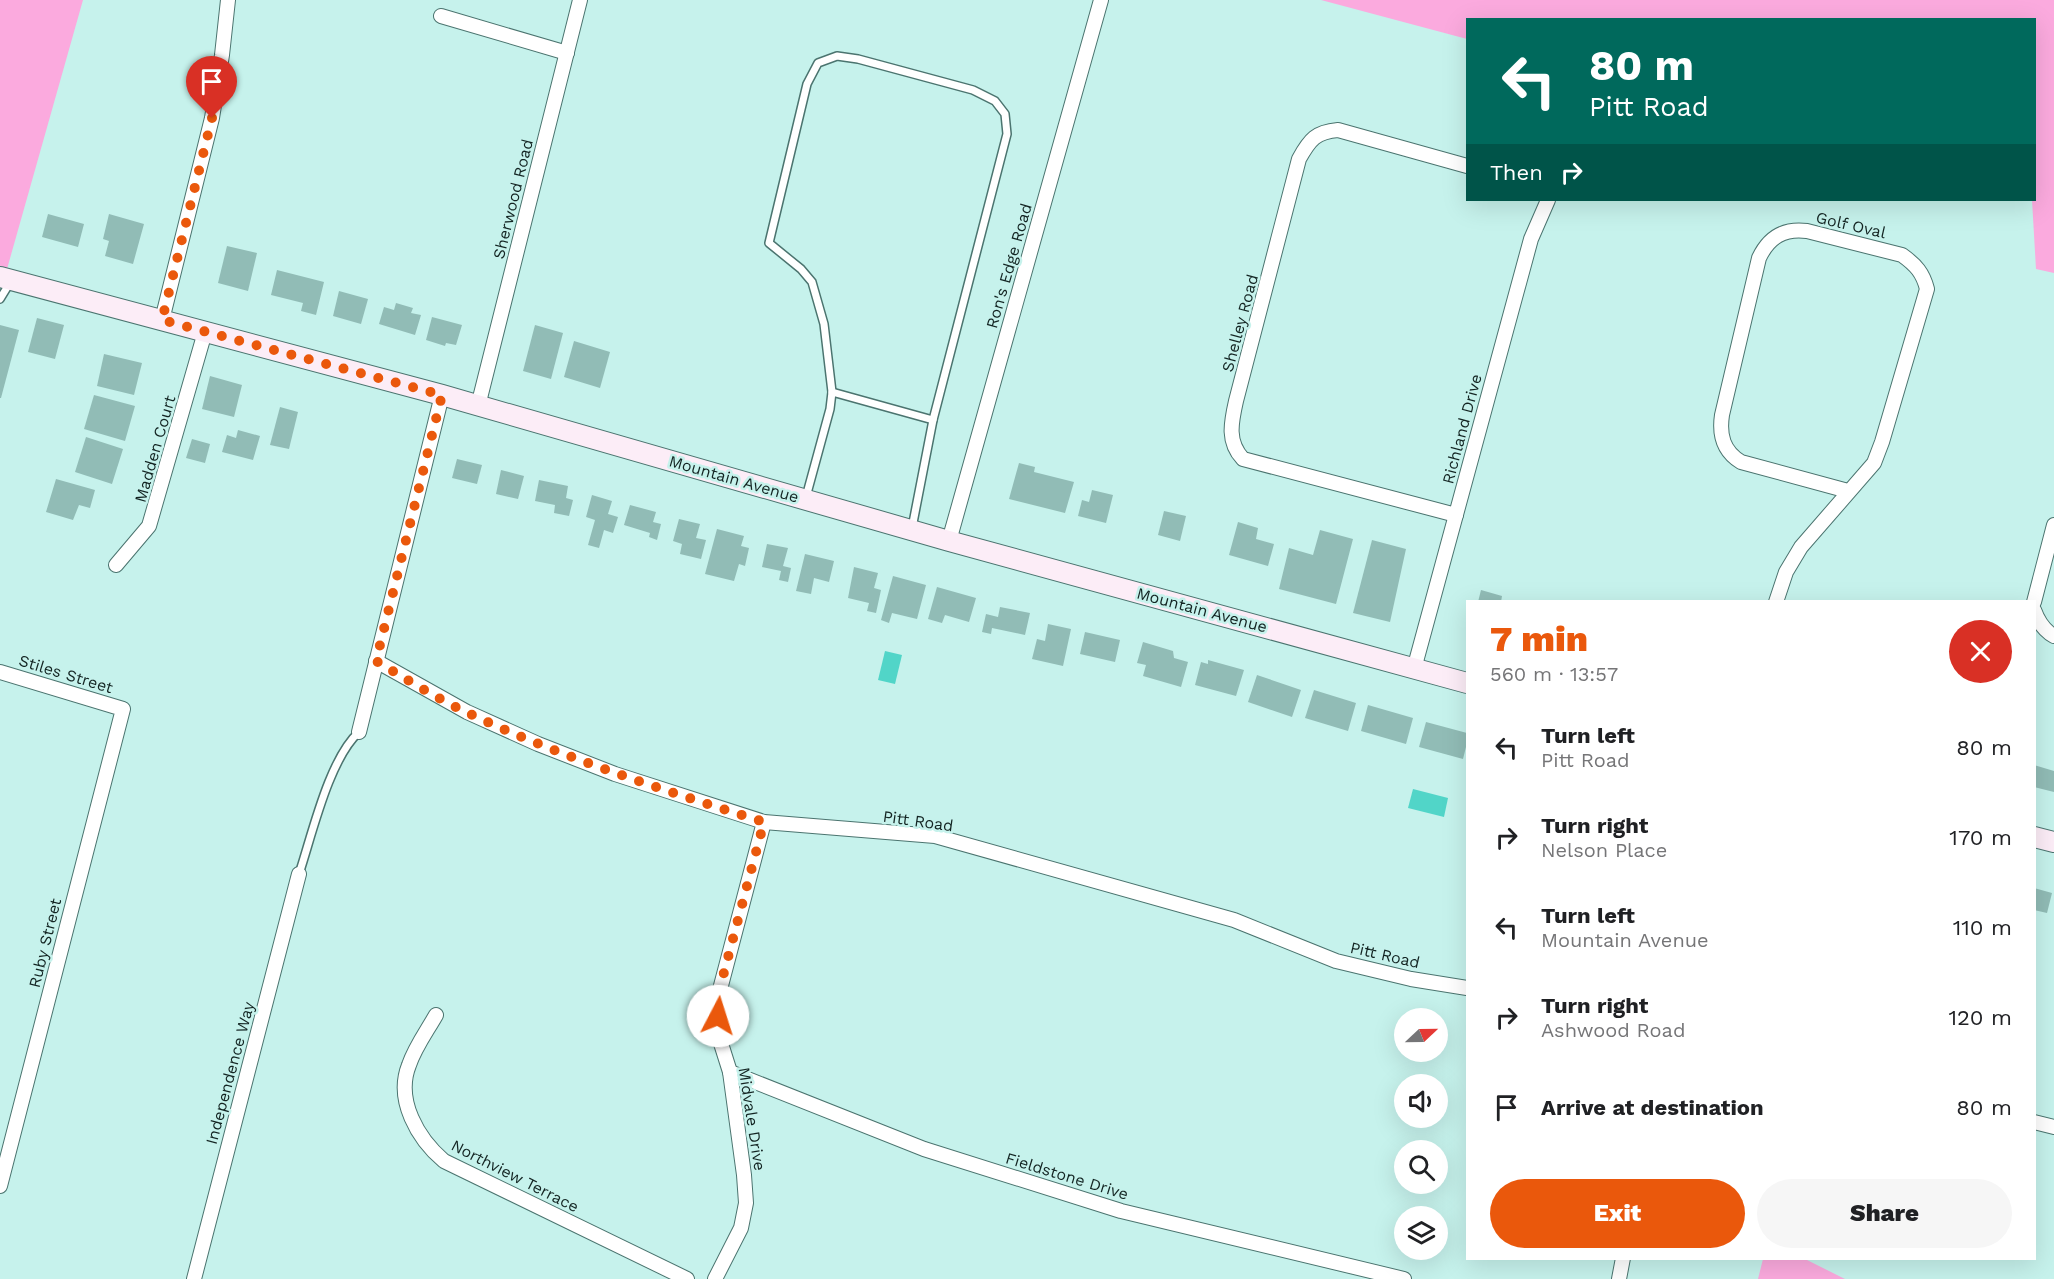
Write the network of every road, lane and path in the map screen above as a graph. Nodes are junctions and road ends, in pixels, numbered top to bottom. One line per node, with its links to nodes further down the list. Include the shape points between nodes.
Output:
1 (228, 0): 10 (street, via 212,118)
2 (580, 0): 5 (street, Sherwood Road)
3 (1101, 0): 21 (street, Ron's Edge Road)
4 (441, 16): 5 (street)
5 (567, 54): 14 (street, Sherwood Road)
6 (1466, 166): 18 (street, Shelley Road, via 1338,130 1323,131 1311,139 1299,159 1236,401 1231,439 1243,459)
7 (1548, 201): 18 (street, Richland Drive, via 1531,239)
8 (6, 278): 9 (lane); 10 (street, Mountain Avenue)
9 (0, 299)
10 (162, 320): 11 (street, Mountain Avenue)
11 (205, 332): 13 (street, Mountain Avenue); 22 (street, Madden Court, via 149,525)
12 (832, 392): 15 (lane); 15 (lane, via 824,324 812,282 769,243 807,84 818,63 837,56 973,90 995,102 1005,114 1006,134); 17 (lane)
13 (442, 395): 14 (street, Mountain Avenue); 27 (street)
14 (478, 406): 17 (street, Mountain Avenue)
15 (933, 420): 20 (lane)
16 (1848, 491): 16 (street, Golf Oval, via 1874,463 1927,289 1923,275 1902,255 1807,231 1783,232 1764,247 1760,258 1722,415 1722,440 1741,462); 23 (street, Golf Oval, via 1801,547 1786,572)
17 (805, 500): 20 (street, Mountain Avenue)
18 (1456, 515): 28 (street, Richland Drive)
19 (2054, 525): 24 (street)
20 (912, 531): 21 (street, Mountain Avenue)
21 (949, 541): 28 (street, Mountain Avenue)
22 (116, 565)
23 (1777, 600)
24 (2035, 600)
25 (2036, 615): 26 (street)
26 (2054, 636)
27 (376, 661): 32 (street); 33 (street, Pitt Road, via 466,712 538,744 615,774)
28 (1414, 669): 30 (street, Mountain Avenue)
29 (0, 672): 31 (street, Stiles Street)
30 (1466, 683)
31 (123, 709): 42 (street, Ruby Street)
32 (358, 732): 36 (lane, via 332,773)
33 (764, 822): 37 (street, Pitt Road, via 935,836 1234,920 1336,961); 39 (street, Midvale Drive, via 718,996 718,1035)
34 (2036, 838): 35 (street)
35 (2054, 842)
36 (299, 874): 44 (street, Independence Way)
37 (1466, 988)
38 (436, 1015): 45 (street, Northview Terrace, via 408,1066 406,1085 410,1114 429,1148 444,1161)
39 (730, 1072): 46 (street, Midvale Drive, via 746,1203 741,1228); 47 (street, Fieldstone Drive, via 924,1149 1121,1211)
40 (2036, 1122): 41 (street)
41 (2054, 1127)
42 (0, 1186)
43 (1623, 1260): 48 (street)
44 (194, 1279)
45 (687, 1279)
46 (715, 1279)
47 (1404, 1279)
48 (1619, 1279)

